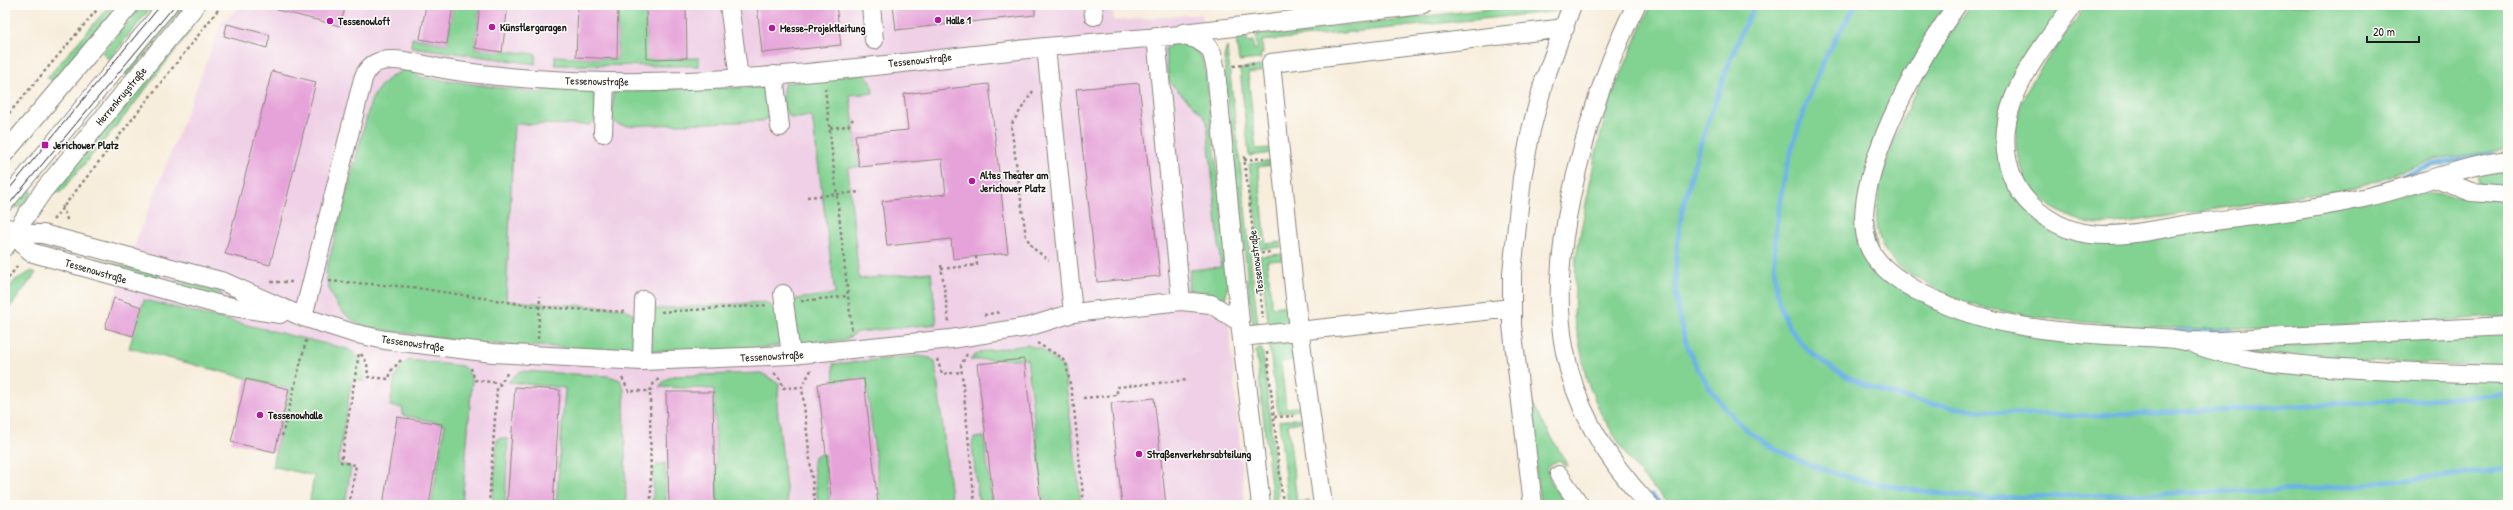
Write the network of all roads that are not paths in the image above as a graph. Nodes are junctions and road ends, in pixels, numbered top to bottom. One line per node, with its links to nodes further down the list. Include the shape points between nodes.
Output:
1 (130, 5): 22 (street)
2 (168, 5): 26 (street)
3 (196, 5): 27 (street, Herrenkrugstraße)
4 (729, 5): 18 (street)
5 (871, 5): 15 (street)
6 (1423, 5): 11 (street)
7 (1572, 5): 12 (street)
8 (1636, 5): 46 (street, via 1602,80 1586,132 1565,234 1558,299 1566,362 1580,406 1596,437 1616,466)
9 (1957, 5): 37 (street, via 1907,85 1880,148 1866,207 1866,234 1874,255 1886,270 1907,285 1964,313 2066,332)
10 (2073, 5): 24 (street, via 2021,79 2009,109 2006,136 2010,169 2017,188 2030,203 2065,227 2097,235 2138,232 2345,202)
11 (1304, 11): 13 (street)
12 (1565, 28): 31 (street, via 1544,81 1531,130 1516,228); 36 (street, via 1271,63)
13 (1174, 34): 14 (street, Tessenowstraße); 35 (street, Tessenowstraße, via 1202,42 1210,48 1214,58)
14 (1156, 36): 16 (street, Tessenowstraße); 29 (street)
15 (874, 40)
16 (1046, 47): 17 (street, Tessenowstraße); 32 (street)
17 (774, 75): 18 (street, Tessenowstraße); 20 (street)
18 (739, 78): 19 (street, Tessenowstraße)
19 (605, 82): 21 (street); 33 (street, Tessenowstraße, via 516,78 400,61 374,64 363,80)
20 (780, 127)
21 (603, 133)
22 (5, 153)
23 (2508, 160): 24 (street, via 2471,167)
24 (2436, 179): 25 (street, via 2472,192)
25 (2508, 195)
26 (5, 202)
27 (8, 235): 33 (street, Tessenowstraße, via 43,234 224,282); 33 (street, Tessenowstraße, via 30,252 78,272 220,305)
28 (784, 298): 38 (street)
29 (1181, 301): 32 (street, Tessenowstraße); 35 (street, Tessenowstraße, via 1211,304)
30 (644, 306): 39 (street)
31 (1512, 308): 36 (street); 44 (street)
32 (1073, 313): 38 (street, Tessenowstraße, via 1028,327 952,339)
33 (302, 317): 39 (street, Tessenowstraße, via 385,340 537,356)
34 (2508, 326): 37 (street)
35 (1241, 330): 36 (street, via 1265,334); 42 (street, Tessenowstraße)
36 (1300, 330): 43 (street)
37 (2186, 341): 40 (street, via 2223,354 2288,364 2420,374)
38 (791, 356): 39 (street, Tessenowstraße)
39 (642, 361)
40 (2508, 374)
41 (1559, 475): 45 (street)
42 (1261, 505)
43 (1323, 505)
44 (1533, 505)
45 (1580, 505)
46 (1649, 505)

